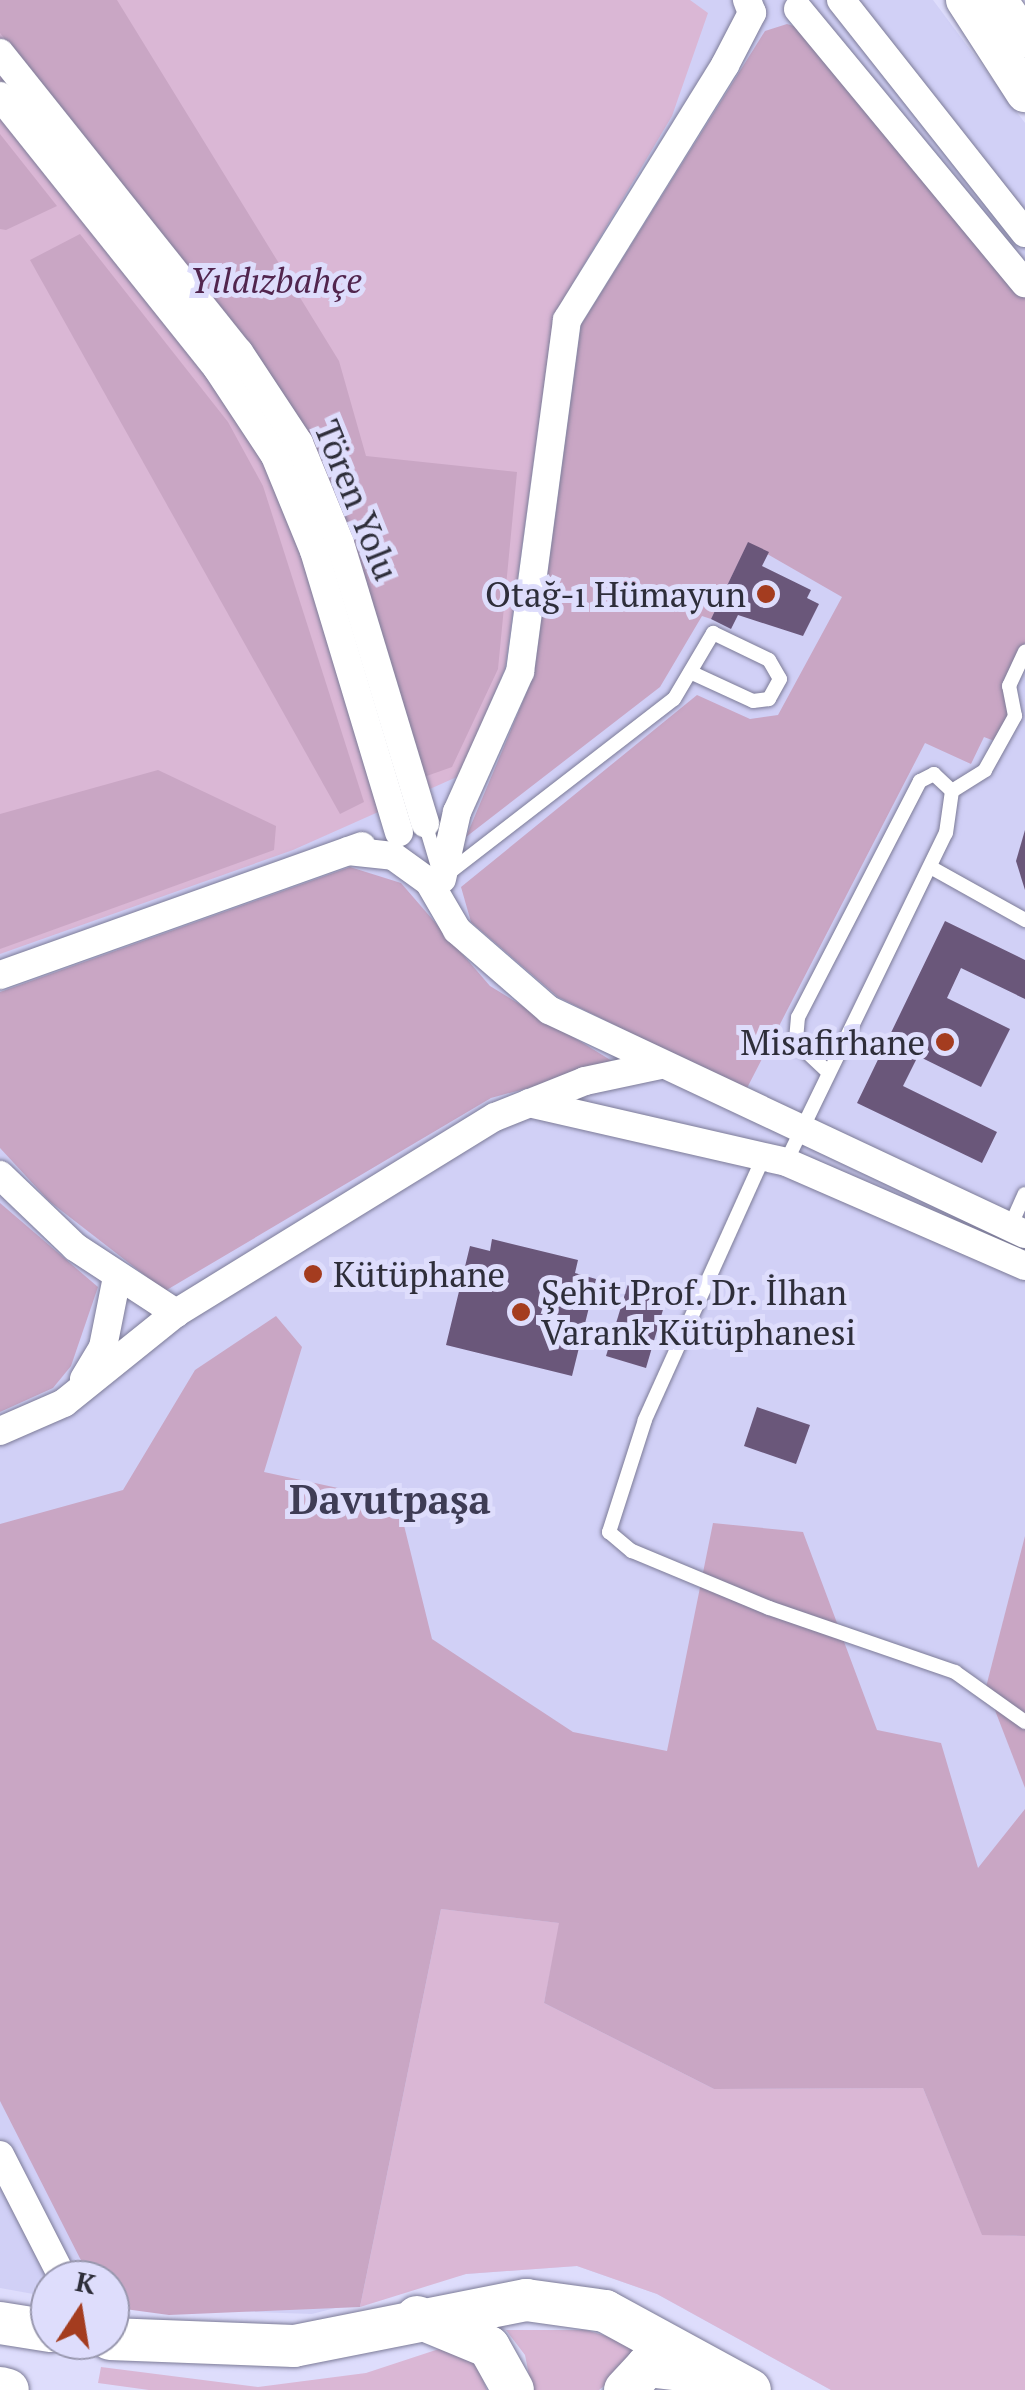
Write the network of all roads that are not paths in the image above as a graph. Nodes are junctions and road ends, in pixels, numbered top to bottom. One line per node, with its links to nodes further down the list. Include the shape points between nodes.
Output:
1 (841, 0): 10 (street)
2 (964, 0): 8 (main road)
3 (998, 0): 6 (main road)
4 (803, 4): 5 (street, via 780,18); 11 (street)
5 (749, 7): 15 (street, via 567,320 516,690)
6 (1025, 38)
7 (0, 53): 16 (street, Tören Yolu, via 239,352 299,443 340,543)
8 (1025, 94)
9 (0, 96): 16 (street, Tören Yolu, via 217,368 274,456)
10 (1025, 234)
11 (1025, 282)
12 (1025, 652): 14 (lane, via 1010,686 1015,716 985,770)
13 (690, 672): 13 (lane, via 753,701 769,699 780,679 769,660 713,633); 19 (lane, via 674,699)
14 (952, 790): 18 (lane); 24 (lane, via 934,774 920,780 798,1017 796,1042)
15 (457, 812): 16 (street); 19 (street)
16 (412, 828): 17 (street); 19 (lane)
17 (348, 850): 21 (street, via 393,856 429,882); 22 (street)
18 (932, 868): 20 (lane); 24 (lane)
19 (442, 879): 21 (lane)
20 (1025, 920)
21 (457, 930): 23 (street, via 550,1010)
22 (0, 975)
23 (660, 1065): 25 (street); 26 (street)
24 (825, 1068): 26 (lane)
25 (527, 1103): 27 (street); 33 (street)
26 (799, 1134): 27 (lane); 30 (street)
27 (775, 1159): 31 (street); 36 (lane, via 645,1420 609,1532 632,1551 769,1608 955,1672)
28 (0, 1175): 32 (street)
29 (1025, 1194): 30 (lane)
30 (1017, 1231)
31 (1025, 1266)
32 (117, 1277): 33 (street); 34 (street, via 102,1347)
33 (176, 1313): 34 (street)
34 (64, 1402): 35 (street)
35 (0, 1430)
36 (1025, 1722)
37 (0, 2154): 38 (street)
38 (54, 2260)
39 (416, 2317): 42 (main road, via 294,2346); 44 (main road, via 526,2300 570,2304 648,2328); 46 (main road, via 476,2336 502,2359)
40 (0, 2324): 41 (main road)
41 (30, 2328)
42 (130, 2340)
43 (0, 2388): 45 (main road)
44 (748, 2389): 47 (main road, via 666,2362 647,2366)
45 (8, 2390)
46 (513, 2390)
47 (625, 2390)

